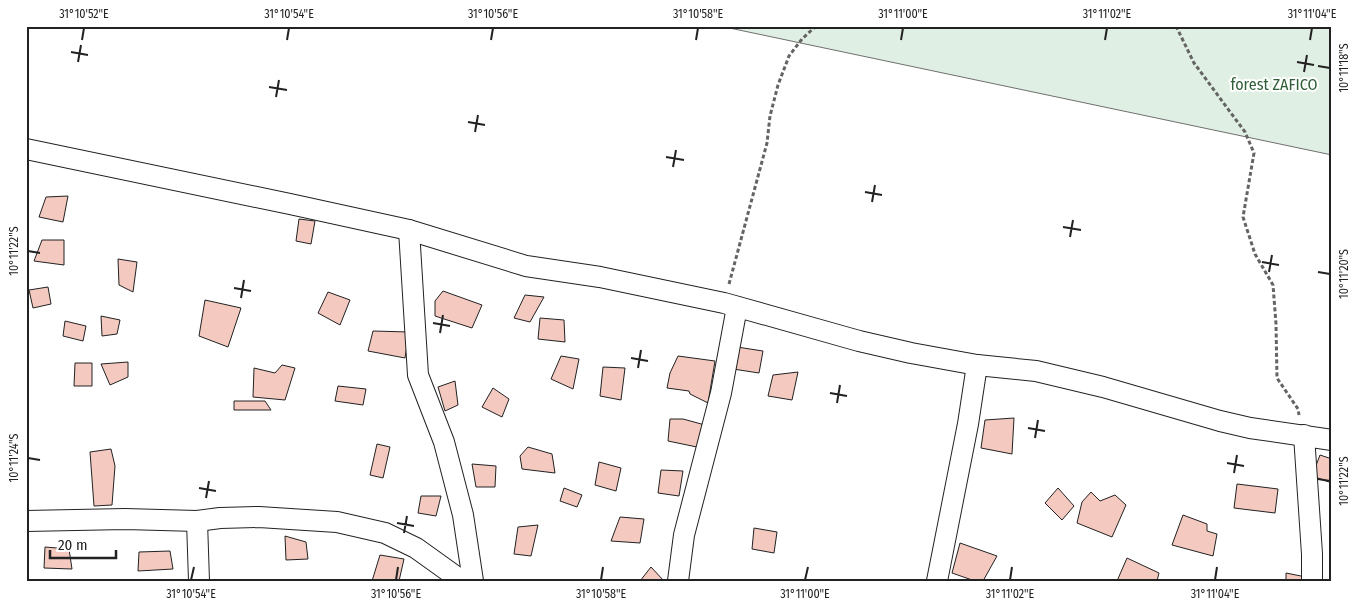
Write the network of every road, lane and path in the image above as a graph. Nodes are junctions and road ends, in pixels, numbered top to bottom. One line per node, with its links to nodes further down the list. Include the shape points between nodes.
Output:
1 (816, 26): 5 (path, via 789,56 778,85)
2 (1176, 26): 7 (path, via 1194,64 1245,132 1254,153 1243,217 1255,254 1273,285 1277,378 1298,409)
3 (26, 149): 4 (street)
4 (409, 230): 5 (street, via 526,266 600,276); 13 (street, via 418,375 444,442 463,515)
5 (730, 305): 6 (street, via 859,341); 14 (street, via 721,392 684,535)
6 (976, 365): 7 (street, via 1036,371 1220,421); 15 (street, via 968,424)
7 (1304, 436): 8 (street); 16 (street)
8 (1332, 440)
9 (26, 521): 10 (street)
10 (197, 521): 11 (street); 12 (street, via 259,518 337,522 385,533 416,548)
11 (199, 581)
12 (462, 581)
13 (473, 581)
14 (678, 581)
15 (937, 581)
16 (1312, 581)

